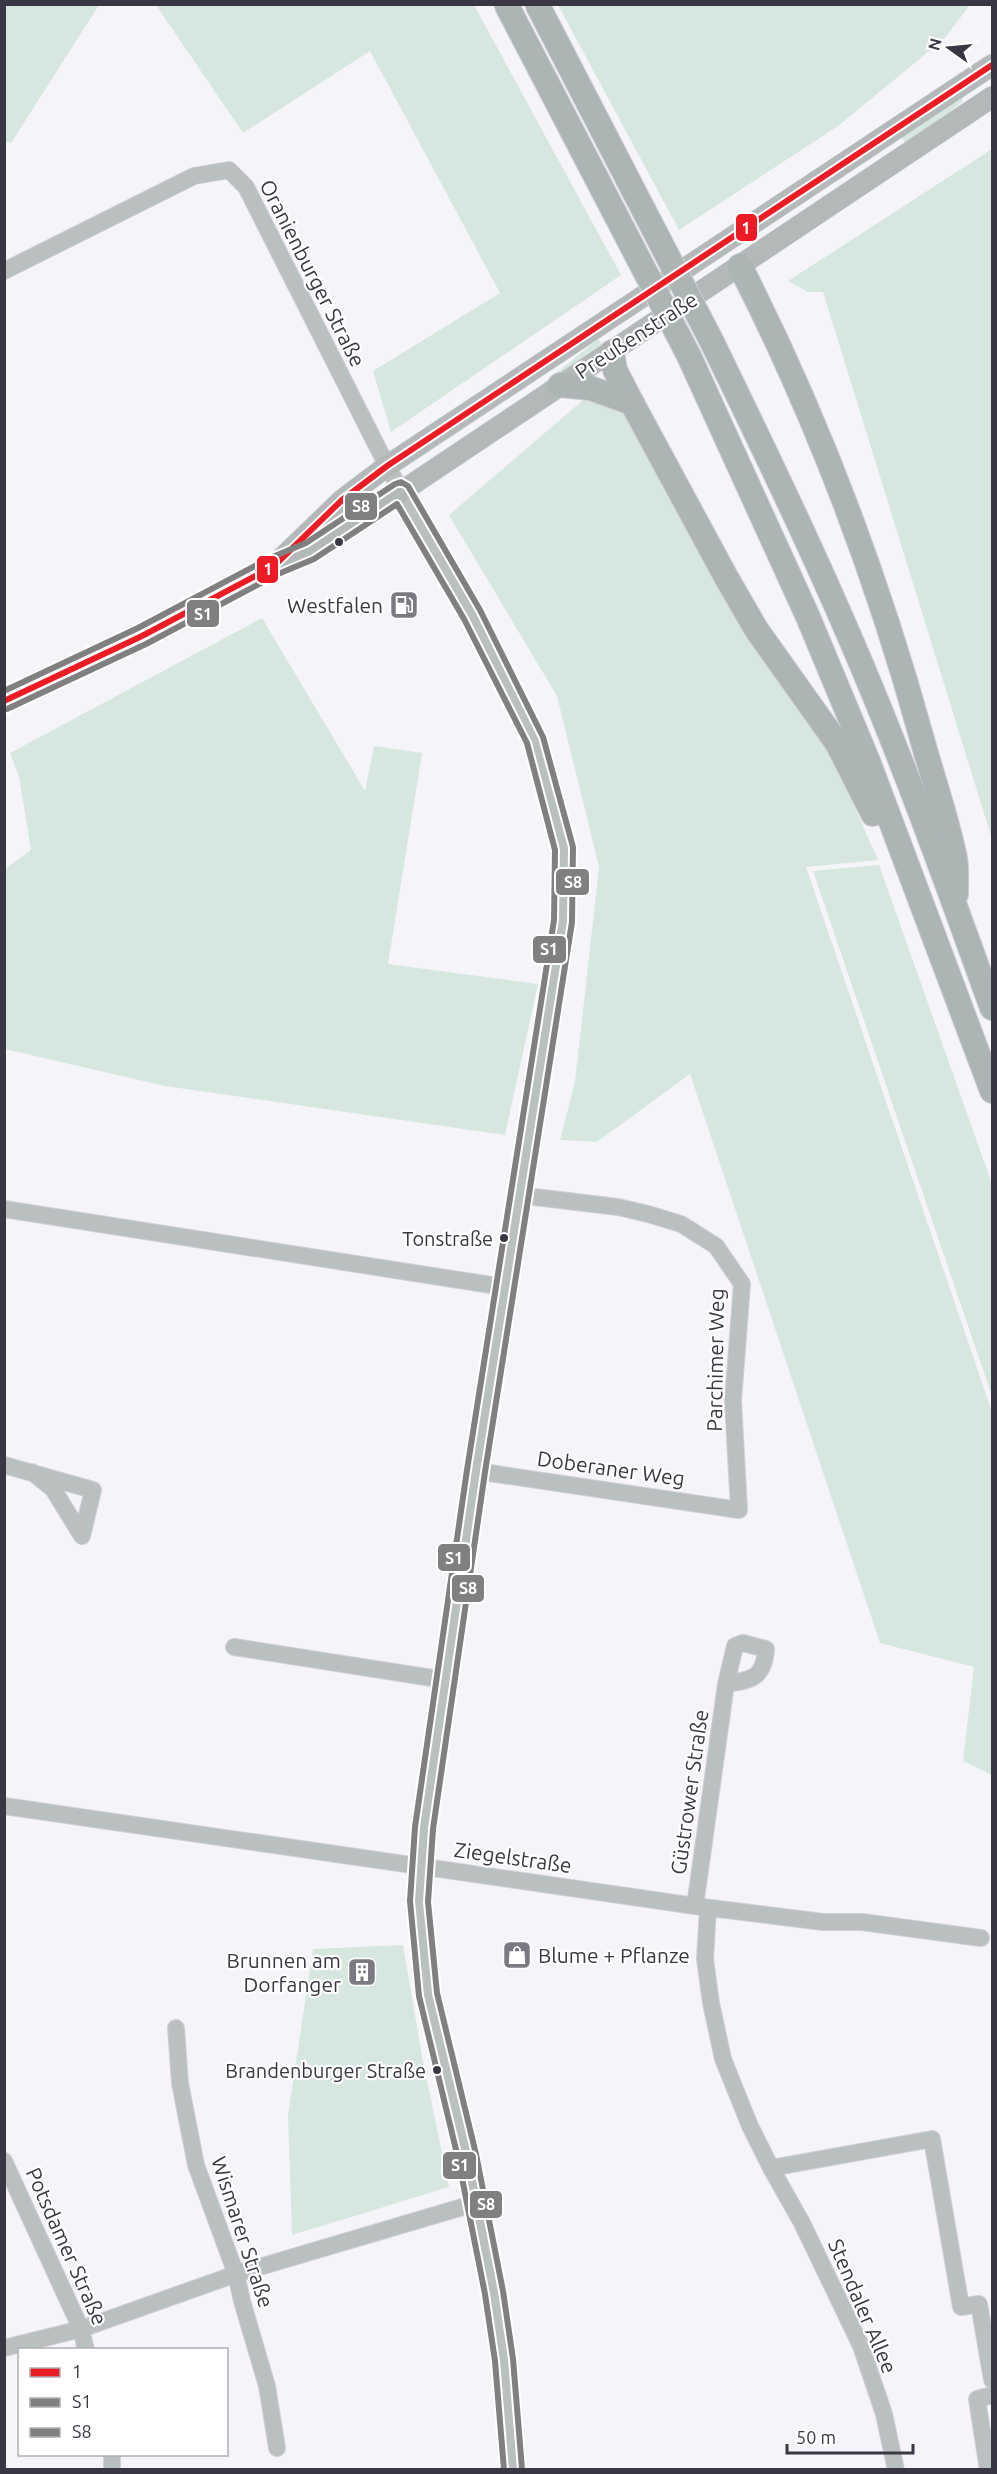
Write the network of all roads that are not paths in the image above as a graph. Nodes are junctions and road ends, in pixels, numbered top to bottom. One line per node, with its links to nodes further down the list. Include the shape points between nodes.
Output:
1 (506, 4): 16 (highway, bridge, via 689,356 808,616)
2 (537, 4): 17 (highway, bridge, via 780,481 861,663)
3 (993, 65): 5 (main road, Preußenstraße)
4 (993, 97): 6 (main road, Preußenstraße)
5 (710, 251): 6 (main road); 8 (main road, Preußenstraße)
6 (740, 266): 9 (main road, Preußenstraße); 17 (highway, via 804,401 880,598 956,860)
7 (4, 271): 12 (street, Oranienburger Straße, via 194,176 229,170 246,187)
8 (616, 314): 9 (main road); 12 (main road, Preußenstraße)
9 (612, 352): 10 (main road, Preußenstraße); 11 (highway, via 615,370)
10 (560, 385): 11 (highway, via 590,388); 13 (main road, Preußenstraße)
11 (632, 403): 16 (highway, via 756,629 837,743 889,850)
12 (387, 466): 13 (street, Oranienburger Straße); 14 (main road, Preußenstraße, via 342,500)
13 (400, 491): 14 (main road, Preußenstraße, via 335,536); 20 (street, Oranienburger Straße, via 472,615 535,740 564,849 563,921 556,974)
14 (274, 566): 15 (main road, Preußenstraße, via 142,636)
15 (4, 700)
16 (916, 885): 19 (highway)
17 (957, 911): 18 (highway)
18 (993, 1008)
19 (993, 1091)
20 (518, 1195): 22 (street, Oranienburger Straße); 26 (street, Parchimer Weg, via 648,1214 681,1224 716,1245 742,1284 733,1401)
21 (4, 1209): 22 (street)
22 (504, 1287): 24 (street, Oranienburger Straße)
23 (4, 1465): 25 (street)
24 (476, 1471): 26 (street, Doberaner Weg); 28 (street, Oranienburger Straße)
25 (32, 1472)
26 (739, 1510)
27 (234, 1647): 28 (street)
28 (445, 1680): 31 (street, Oranienburger Straße)
29 (726, 1684): 32 (street, Güstrower Straße)
30 (4, 1806): 31 (street, Ziegelstraße)
31 (420, 1866): 32 (street, Ziegelstraße); 37 (street, Oranienburger Straße, via 421,1937 428,1994)
32 (702, 1907): 33 (street, Ziegelstraße); 36 (street, Stendaler Allee, via 711,2003 723,2059)
33 (981, 1938)
34 (176, 2028): 38 (street, Wismarer Straße, via 180,2083 196,2165)
35 (4, 2161): 39 (street, Potsdamer Straße)
36 (771, 2168): 42 (street, via 932,2139 961,2307 979,2304); 46 (street, Stendaler Allee, via 861,2346 884,2414)
37 (476, 2203): 38 (street); 45 (street, Oranienburger Straße, via 504,2360)
38 (236, 2274): 39 (street); 44 (street, Wismarer Straße, via 267,2386)
39 (81, 2329): 40 (street); 41 (street, Potsdamer Straße)
40 (4, 2348)
41 (86, 2348)
42 (993, 2380)
43 (993, 2396): 47 (street, via 976,2398)
44 (278, 2448)
45 (513, 2469)
46 (896, 2469)
47 (988, 2469)

